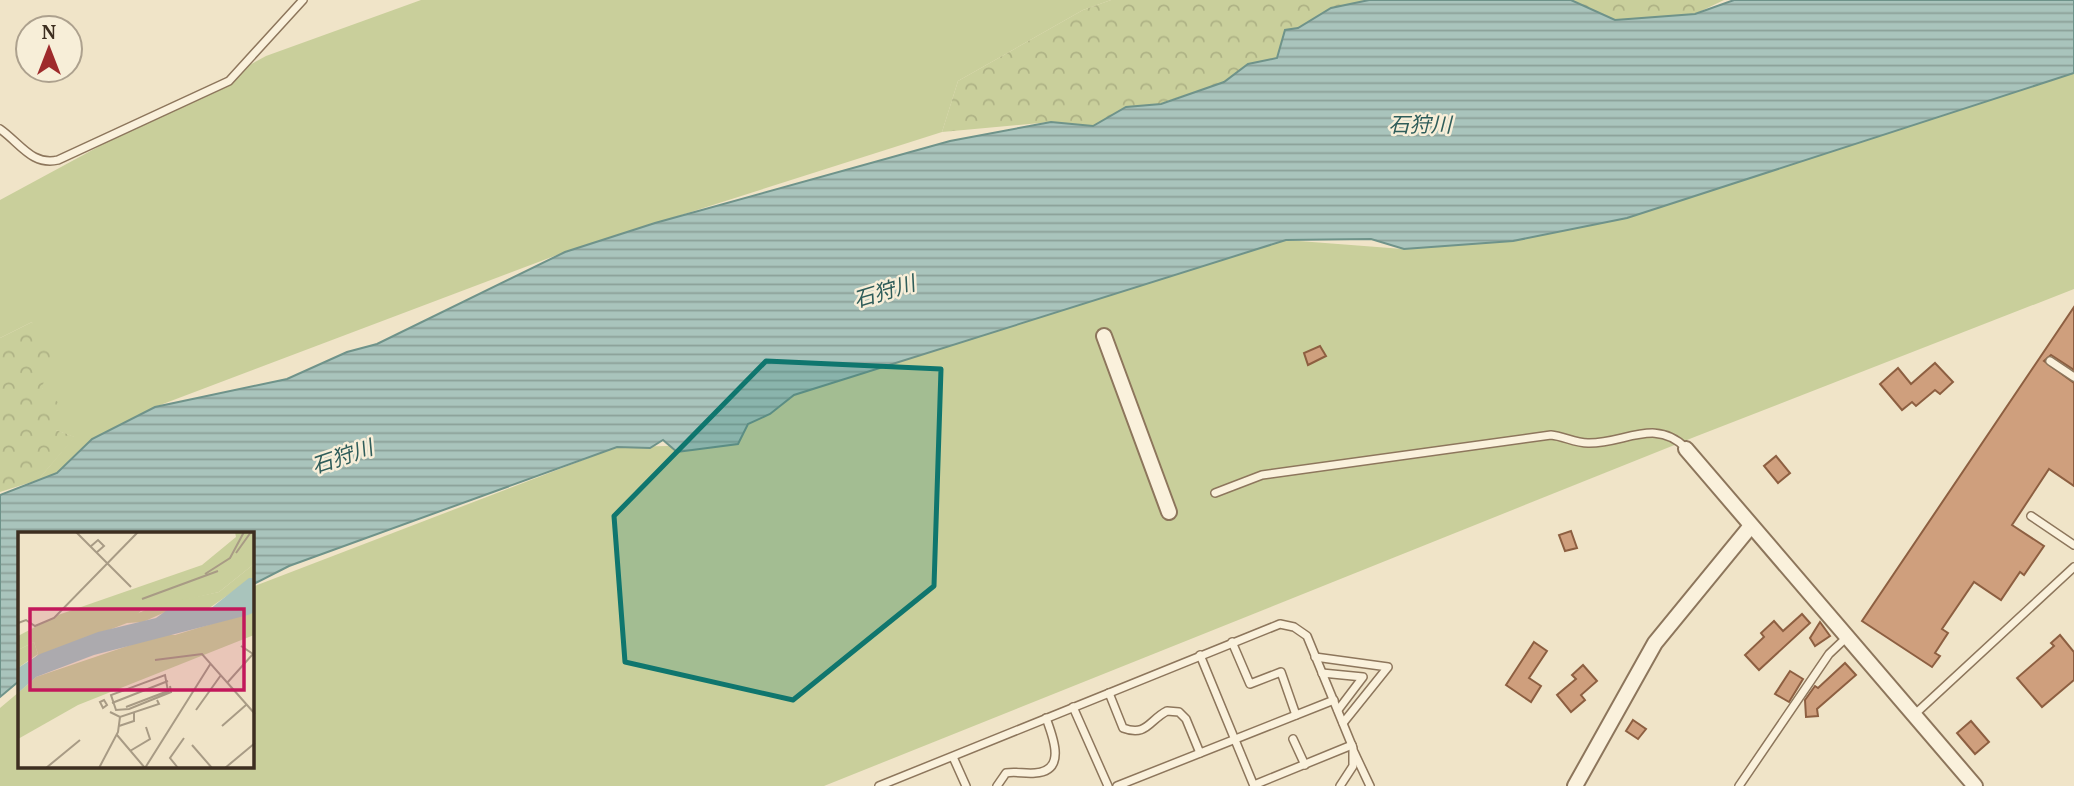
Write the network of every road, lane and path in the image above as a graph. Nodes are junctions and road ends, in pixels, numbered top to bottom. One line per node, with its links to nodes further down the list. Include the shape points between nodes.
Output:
1 (303, 0): 2 (lane, via 229,81 58,160 34,159)
2 (0, 129)
3 (1104, 336): 8 (street)
4 (2050, 361): 5 (lane)
5 (2074, 377)
6 (1686, 449): 7 (lane, via 1661,432 1590,444 1550,435 1262,475); 10 (street)
7 (1215, 493)
8 (1169, 512)
9 (2031, 516): 11 (lane)
10 (1750, 527): 13 (street); 40 (street, via 1655,643)
11 (2074, 545)
12 (2074, 567): 23 (lane)
13 (1847, 637): 23 (street); 41 (lane, via 1829,654)
14 (1232, 642): 15 (lane); 16 (lane, via 1280,624 1307,636); 22 (lane, via 1250,684 1281,673)
15 (1200, 655): 18 (lane); 27 (lane)
16 (1315, 657): 17 (lane); 25 (lane, via 1388,667)
17 (1322, 674): 19 (lane); 21 (lane, via 1363,677)
18 (1109, 693): 20 (lane); 29 (lane, via 1123,727 1133,731 1144,731 1167,711 1180,712)
19 (1334, 700): 21 (lane); 22 (lane)
20 (1073, 707): 24 (lane); 35 (lane)
21 (1338, 710): 25 (lane)
22 (1296, 715): 27 (lane)
23 (1914, 715): 42 (street)
24 (1046, 718): 30 (lane); 34 (lane, via 1056,746 1055,760 1036,773 1006,773)
25 (1343, 723): 28 (lane)
26 (1293, 739): 31 (lane)
27 (1234, 740): 29 (lane); 37 (lane)
28 (1352, 747): 31 (lane); 38 (lane, via 1353,766); 39 (lane)
29 (1200, 753): 36 (lane)
30 (953, 757): 32 (lane); 33 (lane)
31 (1305, 765): 37 (lane)
32 (879, 786)
33 (965, 786)
34 (997, 786)
35 (1108, 786)
36 (1117, 786)
37 (1254, 786)
38 (1340, 786)
39 (1370, 786)
40 (1574, 786)
41 (1740, 786)
42 (1975, 786)

